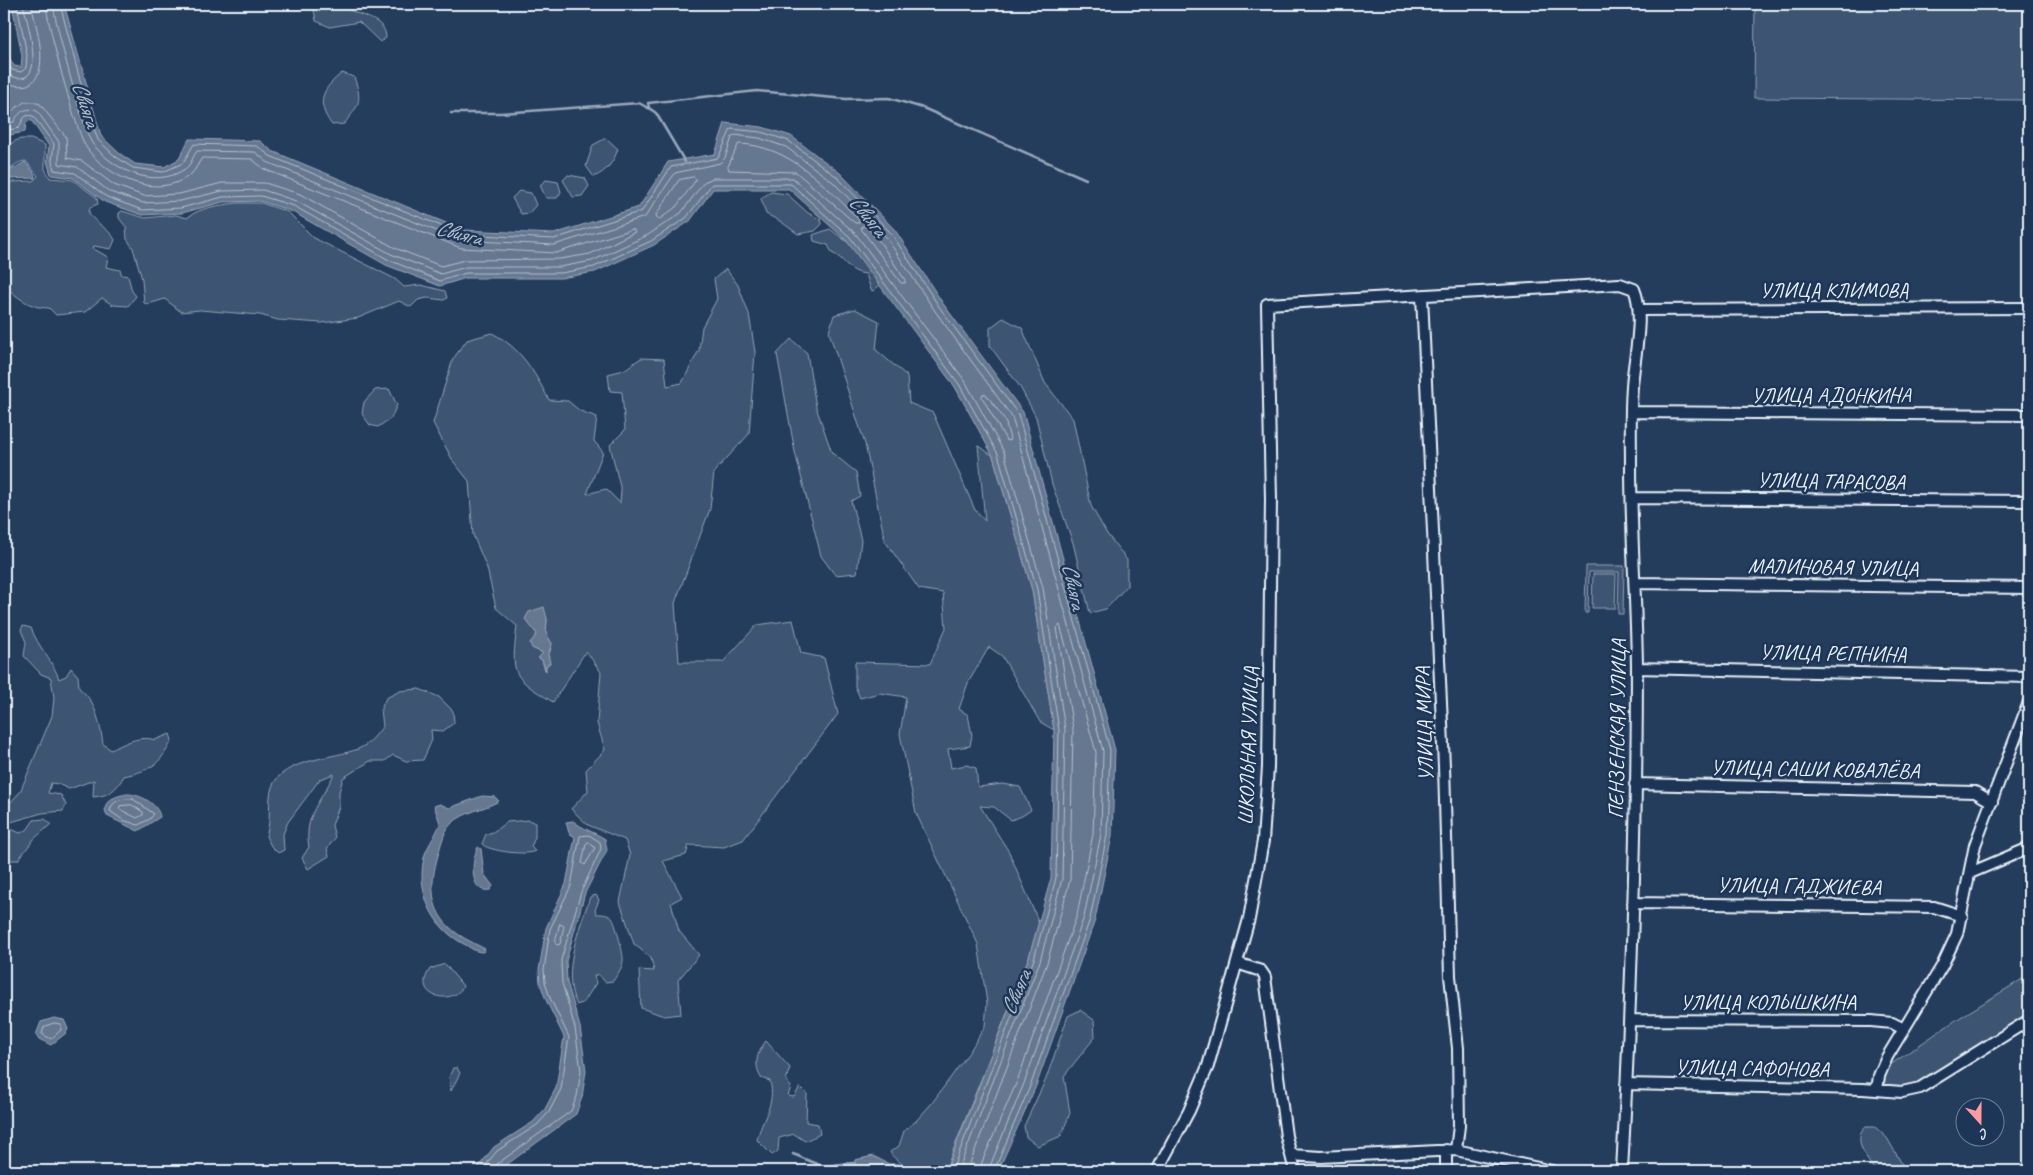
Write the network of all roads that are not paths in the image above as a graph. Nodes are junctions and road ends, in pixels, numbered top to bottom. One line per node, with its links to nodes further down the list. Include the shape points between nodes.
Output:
1 (1422, 296): 3 (street, ПЕНЗЕНСКАЯ УЛИЦА, via 1620,284 1634,289); 20 (street, ШКОЛЬНАЯ УЛИЦА, via 1267,304 1271,499 1267,794 1258,872); 26 (street, УЛИЦА МИРА, via 1444,756 1450,976 1458,1048 1459,1126)
2 (2029, 308): 3 (street, УЛИЦА КЛИМОВА)
3 (1639, 310): 4 (street, ПЕНЗЕНСКАЯ УЛИЦА)
4 (1632, 412): 5 (street, УЛИЦА АДОНКИНА); 6 (street, ПЕНЗЕНСКАЯ УЛИЦА)
5 (2029, 415)
6 (1632, 498): 7 (street, УЛИЦА ТАРАСОВА); 8 (street, ПЕНЗЕНСКАЯ УЛИЦА)
7 (2029, 501)
8 (1635, 583): 9 (street, МАЛИНОВАЯ УЛИЦА); 10 (street, ПЕНЗЕНСКАЯ УЛИЦА)
9 (2029, 588)
10 (1636, 668): 11 (street, УЛИЦА РЕПНИНА); 14 (street, ПЕНЗЕНСКАЯ УЛИЦА)
11 (2029, 677)
12 (2029, 702): 13 (street)
13 (2025, 722): 15 (street)
14 (1635, 784): 15 (street, УЛИЦА САШИ КОВАЛЁВА, via 1974,792); 18 (street, ПЕНЗЕНСКАЯ УЛИЦА)
15 (1992, 802): 17 (street, via 1975,845)
16 (2029, 848): 17 (street)
17 (1970, 873): 19 (street)
18 (1634, 903): 19 (street, УЛИЦА ГАДЖИЕВА, via 1934,907); 21 (street, ПЕНЗЕНСКАЯ УЛИЦА)
19 (1962, 916): 23 (street, via 1950,950)
20 (1237, 964): 27 (street, via 1261,971 1265,976); 28 (street, ШКОЛЬНАЯ УЛИЦА, via 1208,1066)
21 (1630, 1020): 23 (street, УЛИЦА КОЛЫШКИНА, via 1871,1021); 24 (street, ПЕНЗЕНСКАЯ УЛИЦА)
22 (2029, 1020): 25 (street, УЛИЦА САФОНОВА, via 1930,1084 1902,1092)
23 (1904, 1029): 25 (street, via 1887,1057)
24 (1626, 1084): 25 (street, УЛИЦА САФОНОВА); 32 (street, ПЕНЗЕНСКАЯ УЛИЦА)
25 (1877, 1090)
26 (1451, 1150): 27 (street, via 1321,1157); 30 (street, УЛИЦА МИРА); 31 (street)
27 (1291, 1155): 29 (street)
28 (1158, 1171)
29 (1295, 1171)
30 (1446, 1171)
31 (1552, 1171)
32 (1622, 1171)

